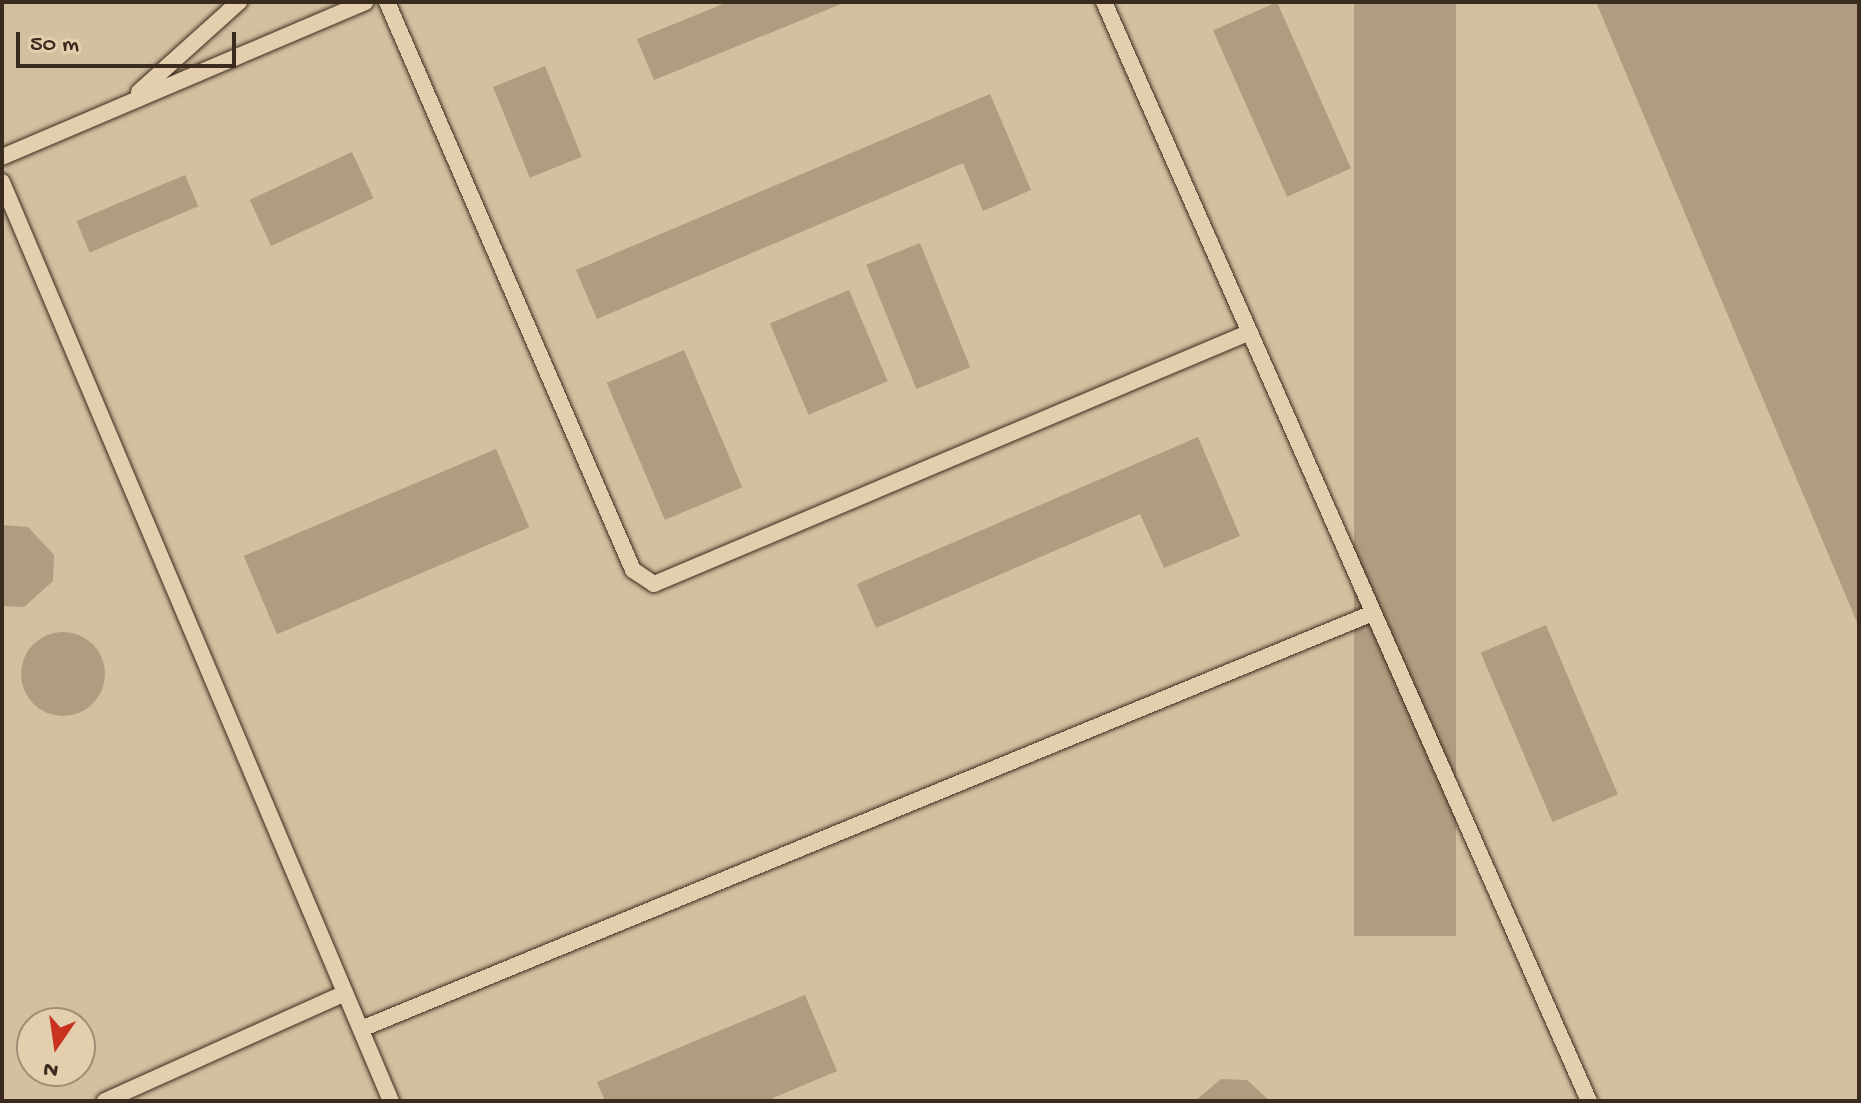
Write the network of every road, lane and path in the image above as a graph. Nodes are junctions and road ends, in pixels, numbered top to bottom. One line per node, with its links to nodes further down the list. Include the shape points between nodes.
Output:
1 (239, 2): 5 (lane)
2 (365, 2): 5 (lane)
3 (387, 2): 8 (lane, via 633,570 654,584 670,583)
4 (1104, 2): 8 (lane)
5 (128, 102): 6 (lane)
6 (2, 157)
7 (2, 182): 10 (lane)
8 (1250, 332): 9 (lane)
9 (1373, 613): 11 (lane); 14 (lane)
10 (345, 993): 11 (lane); 12 (lane)
11 (361, 1029): 13 (lane)
12 (105, 1101)
13 (391, 1101)
14 (1589, 1101)

